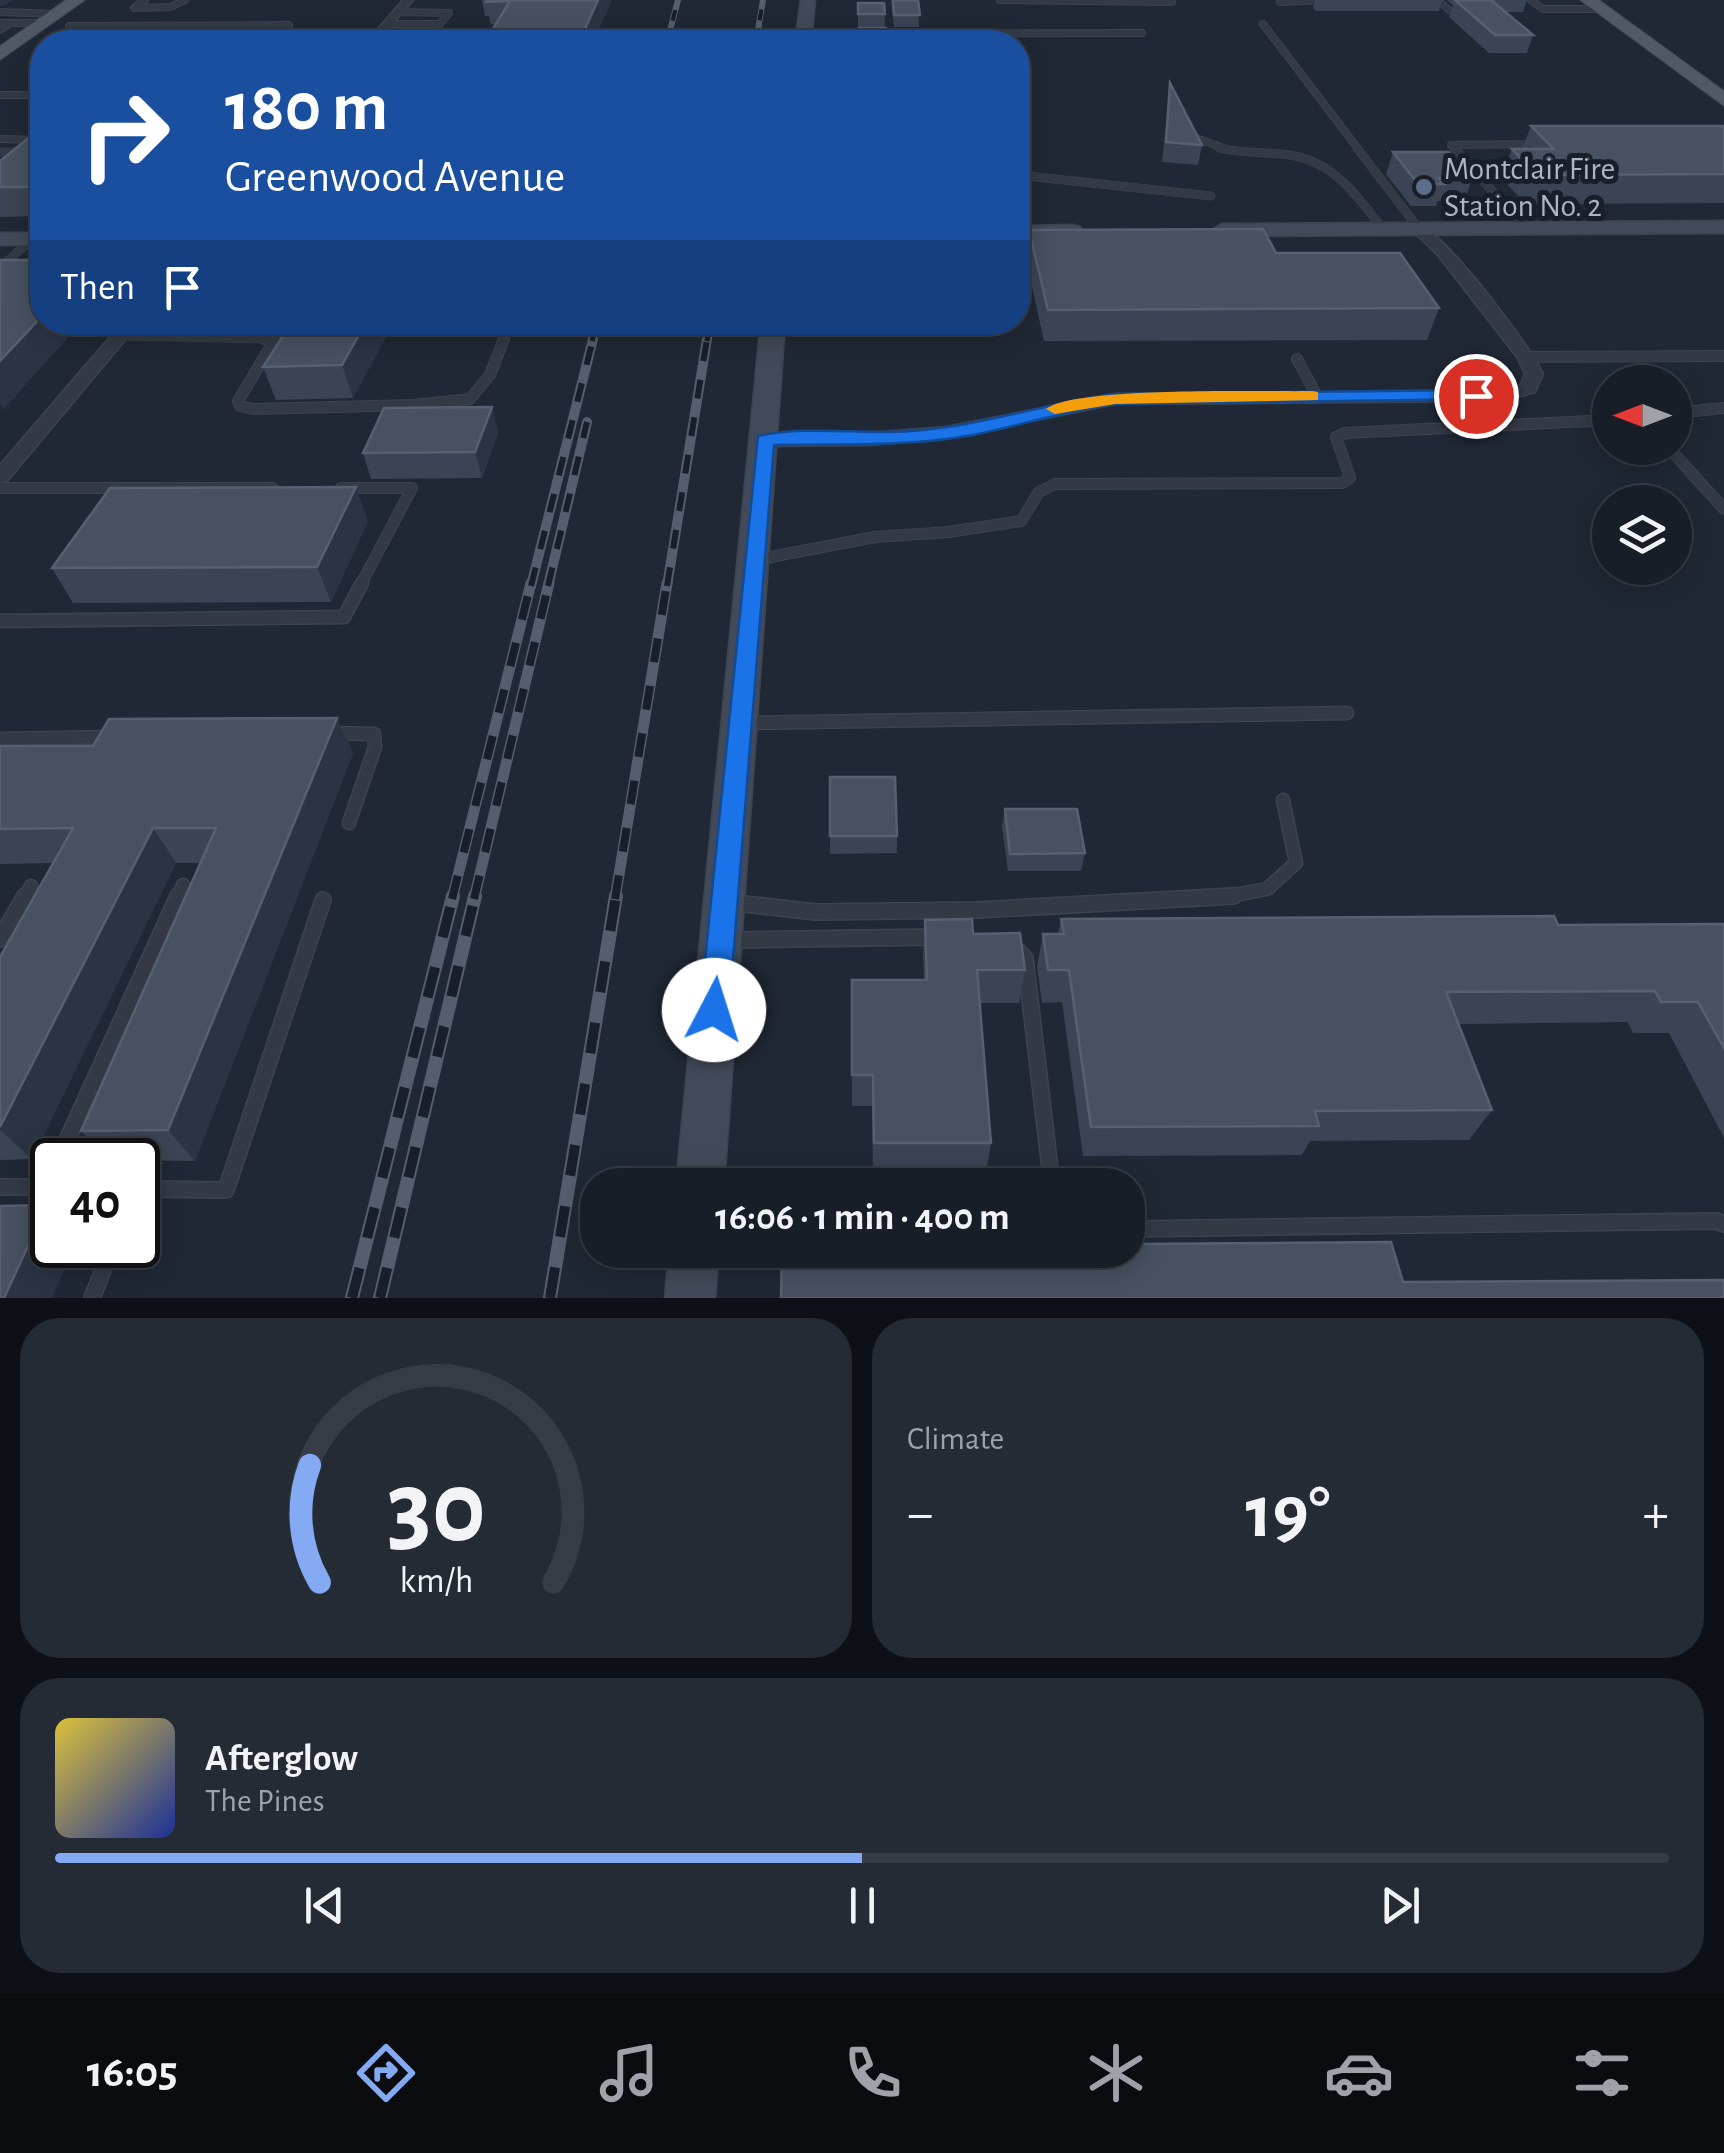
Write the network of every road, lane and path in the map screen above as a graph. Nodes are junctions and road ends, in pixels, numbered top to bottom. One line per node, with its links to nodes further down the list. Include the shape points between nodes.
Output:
1 (145, 0): 2 (lane, via 134,8)
2 (185, 0)
3 (408, 0): 15 (street)
4 (808, 0): 24 (street)
5 (1000, 0): 9 (lane)
6 (1327, 0): 10 (lane)
7 (1437, 0): 13 (lane)
8 (1531, 0): 12 (lane, via 1543,9)
9 (1172, 2)
10 (1280, 2)
11 (85, 4): 21 (main road)
12 (1594, 4): 31 (main road)
13 (1449, 10)
14 (0, 12): 21 (lane)
15 (398, 12): 16 (street); 17 (lane, via 449,12)
16 (387, 24): 17 (lane); 22 (street)
17 (440, 24): 23 (lane)
18 (1263, 24): 44 (lane)
19 (290, 25): 21 (lane)
20 (0, 26): 21 (lane)
21 (52, 30)
22 (382, 30)
23 (436, 30)
24 (805, 30)
25 (1142, 33): 26 (lane)
26 (1030, 35)
27 (30, 46): 28 (main road)
28 (1, 68)
29 (0, 95): 30 (lane)
30 (30, 95)
31 (1724, 100)
32 (1196, 138): 43 (lane, via 1228,152 1325,165)
33 (0, 139): 34 (lane)
34 (30, 140)
35 (1548, 144): 42 (lane, via 1451,145)
36 (0, 152): 37 (lane)
37 (30, 152): 38 (lane)
38 (20, 160)
39 (1030, 176): 40 (lane)
40 (1211, 196)
41 (1724, 227): 42 (street)
42 (1524, 228): 44 (street)
43 (1382, 229): 44 (street); 45 (street)
44 (1419, 229): 59 (street)
45 (1193, 230)
46 (1096, 231): 47 (street)
47 (1030, 232)
48 (30, 238): 49 (street)
49 (0, 239)
50 (30, 244): 51 (lane)
51 (0, 268)
52 (121, 335): 67 (street)
53 (215, 335): 57 (lane)
54 (277, 335): 57 (lane)
55 (505, 335): 57 (lane, via 476,397 414,405 240,406)
56 (772, 335): 65 (street)
57 (274, 339)
58 (1724, 356): 59 (lane)
59 (1526, 357): 61 (street, via 1534,374 1529,388 1508,394)
60 (1298, 359): 61 (lane)
61 (1317, 396): 65 (street, via 1115,399 912,437)
62 (1723, 410): 63 (lane)
63 (1692, 412)
64 (1592, 421): 72 (lane, via 1345,433 1336,437 1350,478 1342,483 1055,484 1039,492 1021,521 875,536)
65 (765, 440): 72 (street)
66 (1684, 465): 71 (lane)
67 (3, 470)
68 (0, 488): 69 (lane)
69 (295, 488)
70 (334, 488): 73 (lane, via 412,488 344,616)
71 (1724, 509)
72 (754, 560): 75 (street)
73 (0, 621)
74 (1347, 713): 75 (lane)
75 (739, 723): 84 (street)
76 (316, 733): 80 (lane, via 374,734)
77 (118, 737): 78 (lane)
78 (0, 739)
79 (1282, 800): 84 (lane, via 1296,862 1267,889 1226,898 815,912)
80 (349, 823)
81 (184, 885): 89 (lane)
82 (30, 886): 86 (lane)
83 (323, 900): 94 (lane, via 226,1190)
84 (724, 902): 87 (street)
85 (947, 937): 87 (lane)
86 (0, 939)
87 (720, 940): 90 (street)
88 (998, 940): 91 (lane, via 1026,958)
89 (68, 1138)
90 (701, 1168)
91 (1050, 1168)
92 (30, 1185): 93 (lane)
93 (0, 1187)
94 (160, 1188)
95 (1724, 1224): 96 (lane)
96 (1145, 1229)
97 (103, 1268): 99 (lane)
98 (692, 1268): 100 (street)
99 (92, 1298)
100 (690, 1298)

